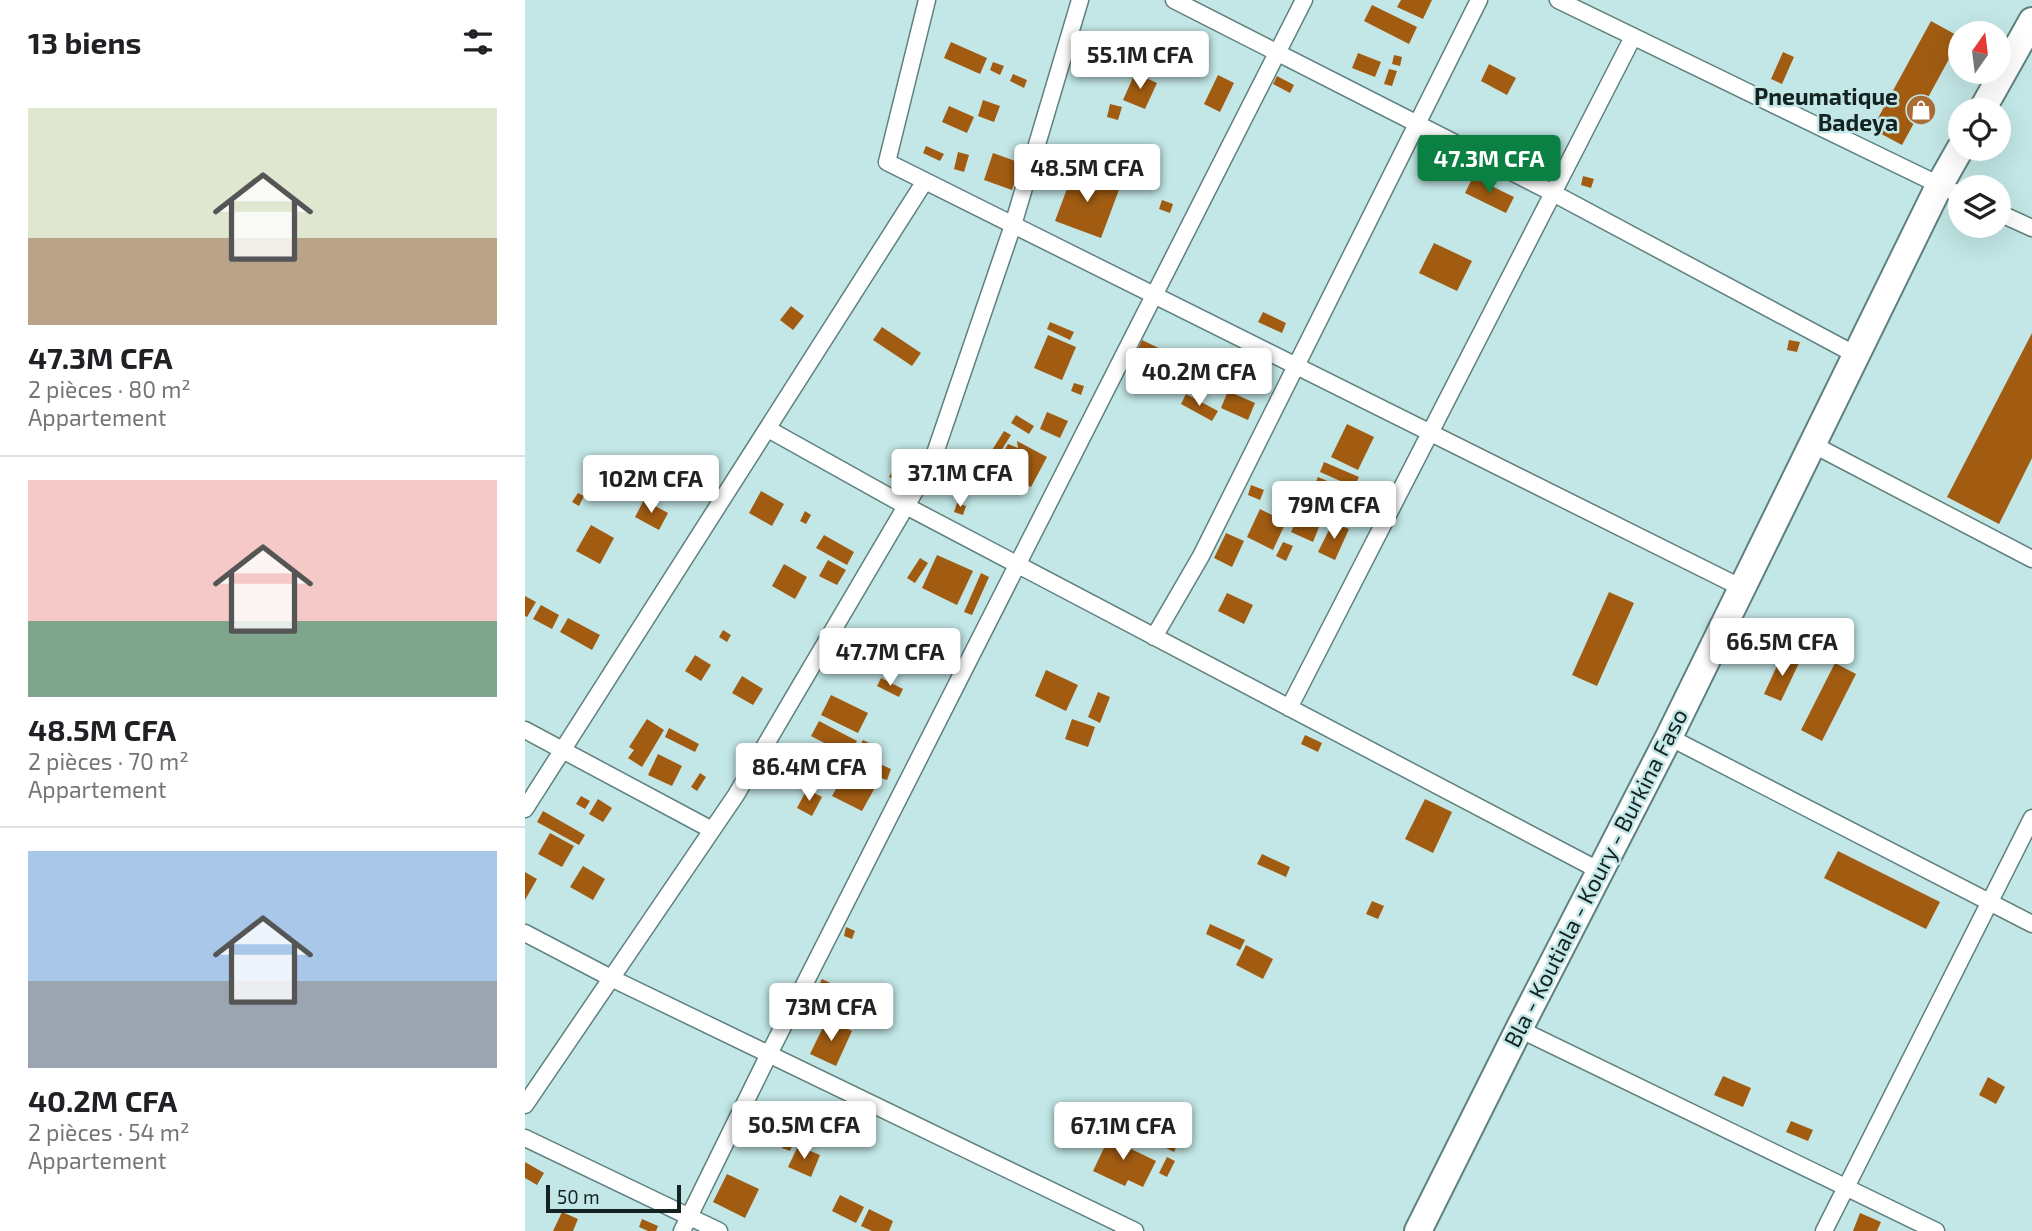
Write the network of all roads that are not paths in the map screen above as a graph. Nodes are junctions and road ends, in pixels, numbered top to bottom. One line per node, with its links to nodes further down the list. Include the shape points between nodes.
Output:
1 (927, 0): 12 (street, via 887,162)
2 (1080, 0): 17 (street)
3 (1174, 0): 9 (street)
4 (1304, 0): 9 (street)
5 (1479, 0): 11 (street)
6 (1558, 0): 8 (street)
7 (2032, 21): 10 (main road)
8 (1633, 37): 13 (street); 15 (street)
9 (1278, 52): 11 (street); 19 (street)
10 (1989, 98)
11 (1418, 123): 15 (street); 21 (street)
12 (925, 181): 17 (street); 22 (street)
13 (1948, 190)
14 (1948, 192): 20 (main road, Bla - Koutiala - Koury - Burkina Faso)
15 (1553, 193): 20 (street); 23 (street)
16 (2011, 218): 18 (street)
17 (1013, 225): 19 (street); 25 (street, via 932,462)
18 (2032, 228)
19 (1154, 295): 21 (street); 27 (street)
20 (1856, 355): 24 (main road, Bla - Koutiala - Koury - Burkina Faso)
21 (1297, 366): 23 (street); 29 (street, via 1201,556)
22 (768, 429): 25 (street); 33 (street)
23 (1430, 433): 28 (street); 30 (street)
24 (1812, 444): 26 (street); 28 (main road, Bla - Koutiala - Koury - Burkina Faso)
25 (906, 506): 27 (street); 36 (street)
26 (2032, 559)
27 (1017, 565): 29 (street); 43 (street)
28 (1742, 588): 32 (main road, Bla - Koutiala - Koury - Burkina Faso)
29 (1154, 637): 30 (street)
30 (1289, 708): 37 (street)
31 (525, 730): 33 (street)
32 (1669, 737): 37 (main road, Bla - Koutiala - Koury - Burkina Faso); 38 (street)
33 (562, 750): 34 (street); 36 (street)
34 (525, 809)
35 (2032, 818): 38 (street)
36 (712, 830): 41 (street)
37 (1600, 871): 42 (main road, Bla - Koutiala - Koury - Burkina Faso)
38 (1989, 902): 39 (street); 46 (street)
39 (2032, 924)
40 (525, 933): 41 (street)
41 (611, 978): 43 (street); 44 (street)
42 (1519, 1029): 46 (street); 50 (main road, Bla - Koutiala - Koury - Burkina Faso)
43 (769, 1054): 47 (street); 49 (street)
44 (525, 1105)
45 (525, 1138): 47 (street)
46 (1846, 1187): 51 (street); 52 (street)
47 (685, 1224): 48 (street)
48 (719, 1231)
49 (1135, 1231)
50 (1418, 1231)
51 (1823, 1231)
52 (1936, 1231)

